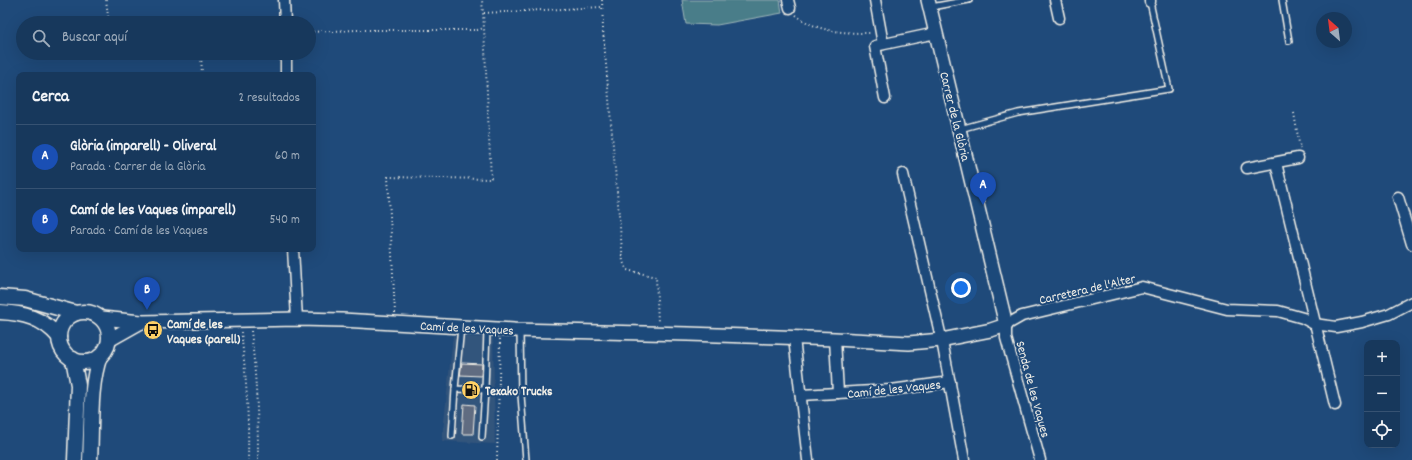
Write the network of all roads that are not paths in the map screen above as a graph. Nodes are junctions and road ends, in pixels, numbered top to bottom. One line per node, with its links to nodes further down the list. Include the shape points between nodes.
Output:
1 (284, 0): 8 (street)
2 (875, 0): 12 (street, via 881,33)
3 (969, 0): 7 (lane)
4 (1055, 0): 9 (street)
5 (1282, 0): 11 (lane)
6 (1150, 1): 16 (lane, via 1169,89 1018,113)
7 (929, 3): 10 (street, Carrer de la Glòria)
8 (285, 16)
9 (1059, 18)
10 (936, 33): 12 (street); 16 (street, Carrer de la Glòria)
11 (1289, 41)
12 (879, 45): 15 (street)
13 (286, 60): 14 (street)
14 (286, 72)
15 (885, 98)
16 (959, 130): 32 (street, Carrer de la Glòria)
17 (1298, 158): 18 (street)
18 (1276, 163): 19 (street); 31 (street)
19 (1247, 168)
20 (903, 174): 40 (street)
21 (1398, 198): 22 (street)
22 (1412, 244)
23 (293, 252): 29 (street)
24 (0, 297): 27 (main road, via 25,299)
25 (1412, 302): 31 (street, Carretera de l'Alter, via 1389,314 1362,322 1336,327)
26 (0, 312): 36 (main road, via 29,316 41,321)
27 (76, 313): 28 (main road, via 90,312); 36 (main road, via 62,325)
28 (102, 318): 30 (street, Camí de les Vaques); 39 (main road, via 107,325)
29 (297, 319): 30 (street, Camí de les Vaques, via 245,323); 33 (street, Camí de les Vaques)
30 (141, 322): 39 (street, Camí de les Vaques)
31 (1314, 324): 32 (street, Carretera de l'Alter, via 1278,311 1227,309 1142,287 1022,316); 48 (street)
32 (1006, 325): 40 (street, Camí de les Vaques); 56 (street, Senda de les Vaques, via 1006,338)
33 (461, 327): 34 (street, Camí de les Vaques); 44 (lane)
34 (487, 329): 35 (street, Camí de les Vaques); 45 (lane)
35 (520, 330): 37 (street, Camí de les Vaques); 53 (lane, via 521,396)
36 (59, 337): 42 (main road, via 65,353)
37 (794, 338): 38 (street, Camí de les Vaques); 47 (street)
38 (835, 339): 40 (street, Camí de les Vaques, via 909,343); 46 (street, Camí de les Vaques)
39 (109, 340): 41 (main road, via 105,352)
40 (941, 340): 43 (street)
41 (100, 356): 42 (main road, via 92,361); 52 (main road, via 94,387)
42 (73, 360): 51 (main road, via 78,385)
43 (950, 382): 46 (street, Camí de les Vaques, via 891,390); 55 (street)
44 (455, 390): 45 (lane); 49 (lane)
45 (485, 390): 50 (lane)
46 (838, 393): 47 (street, Camí de les Vaques)
47 (801, 395): 54 (street)
48 (1335, 405)
49 (452, 436)
50 (482, 437)
51 (75, 460)
52 (90, 460)
53 (526, 460)
54 (808, 460)
55 (964, 460)
56 (1040, 460)

